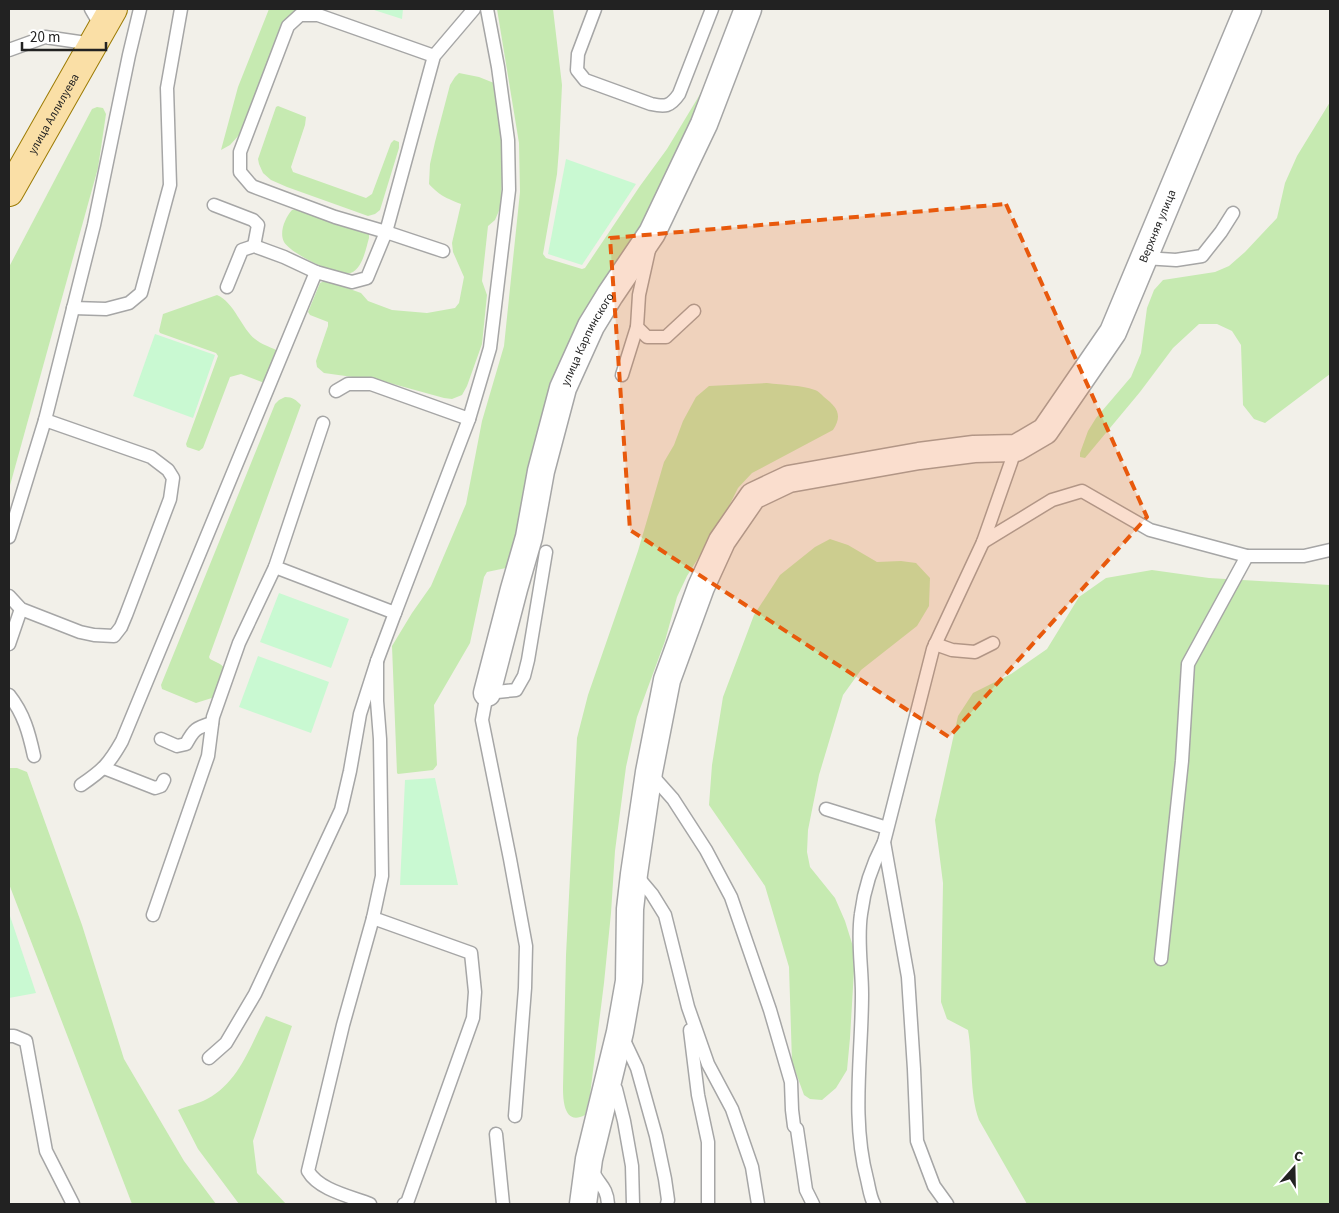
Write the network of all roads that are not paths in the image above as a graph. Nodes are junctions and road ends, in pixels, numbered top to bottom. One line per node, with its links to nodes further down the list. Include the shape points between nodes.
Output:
1 (140, 9): 22 (lane, via 94,226)
2 (181, 9): 22 (lane, via 167,88 170,185 141,293 129,303 106,309)
3 (474, 9): 11 (lane)
4 (487, 9): 27 (lane, via 508,140 509,190 490,348)
5 (595, 9): 6 (lane, via 578,54 577,70 585,80 651,104 666,106 679,94)
6 (712, 9)
7 (748, 9): 16 (street, улица Карпинского, via 704,124)
8 (1248, 9): 19 (street, Верхняя улица)
9 (100, 22): 10 (lane); 12 (main road, улица Аллилуева)
10 (9, 50)
11 (434, 56): 15 (lane); 15 (lane, via 318,15 300,14 288,26 240,152 240,172 252,186)
12 (9, 192)
13 (214, 206): 17 (lane, via 253,220 258,225)
14 (1233, 213): 19 (lane, via 1202,256 1176,260)
15 (386, 232): 18 (lane); 20 (lane, via 367,278 352,282)
16 (652, 233): 24 (lane, via 639,294); 44 (street, улица Карпинского, via 591,326 563,388 541,471 529,537)
17 (254, 246): 20 (lane); 21 (lane, via 242,250)
18 (442, 251)
19 (1144, 258): 30 (street, Верхняя улица, via 1113,332 1045,431)
20 (316, 272): 49 (lane, via 122,741)
21 (227, 287)
22 (73, 308): 28 (lane)
23 (694, 312): 24 (lane, via 666,336 647,337)
24 (637, 327): 25 (lane)
25 (622, 375)
26 (336, 391): 27 (lane, via 348,384 371,384)
27 (469, 419): 39 (lane)
28 (45, 420): 31 (lane); 38 (lane, via 151,457 173,478 170,499 126,615 114,636 80,632)
29 (323, 423): 36 (lane)
30 (1016, 448): 32 (lane); 50 (street, via 919,456 789,479 753,496 722,541 698,595 667,680)
31 (9, 537)
32 (983, 542): 35 (lane, via 1052,500 1082,491 1150,530); 42 (lane)
33 (1330, 550): 35 (lane, via 1304,556)
34 (546, 552): 44 (lane, via 524,676 516,690)
35 (1247, 556): 59 (lane, via 1188,664 1182,761)
36 (275, 567): 39 (lane); 46 (lane, via 239,643)
37 (9, 596): 38 (lane)
38 (21, 609): 41 (lane)
39 (395, 613): 43 (lane)
40 (993, 642): 42 (lane, via 975,652 952,650)
41 (9, 644)
42 (935, 644): 54 (lane)
43 (377, 660): 58 (lane, via 382,876); 63 (lane, via 360,714 341,810 255,994 226,1043)
44 (487, 693): 65 (lane, via 482,720 526,946)
45 (9, 695): 48 (lane, via 27,728)
46 (212, 723): 47 (lane, via 193,731 186,744 177,746); 57 (lane, via 208,756)
47 (161, 739)
48 (34, 756)
49 (104, 768): 51 (lane, via 156,788); 52 (lane)
50 (650, 772): 56 (street); 78 (lane, via 673,799 731,897 791,1082 794,1126 806,1190)
51 (164, 780)
52 (81, 785)
53 (826, 810): 54 (lane)
54 (888, 828): 55 (lane)
55 (884, 842): 79 (lane, via 867,884 859,935 862,993 858,1114 863,1164); 80 (lane, via 908,977 917,1140 934,1186)
56 (634, 874): 60 (lane, via 652,894 665,916); 61 (street, via 629,982)
57 (153, 915)
58 (372, 918): 70 (lane, via 308,1171 323,1186); 71 (lane, via 471,953 475,992 473,1018)
59 (1161, 960)
60 (688, 1007): 76 (lane, via 698,1095 708,1142); 77 (lane, via 708,1064 732,1109 752,1167)
61 (620, 1032): 64 (street); 68 (lane, via 637,1068 656,1136)
62 (9, 1036): 69 (lane, via 26,1041 46,1151)
63 (209, 1058)
64 (608, 1082): 67 (street); 75 (lane, via 616,1089 624,1121 632,1166)
65 (516, 1116)
66 (496, 1134): 72 (lane)
67 (589, 1159): 73 (street); 74 (lane, via 594,1176 608,1196)
68 (667, 1203)
69 (72, 1204)
70 (370, 1204)
71 (406, 1204)
72 (503, 1204)
73 (583, 1204)
74 (608, 1204)
75 (633, 1204)
76 (708, 1204)
77 (758, 1204)
78 (812, 1204)
79 (874, 1204)
80 (947, 1204)

